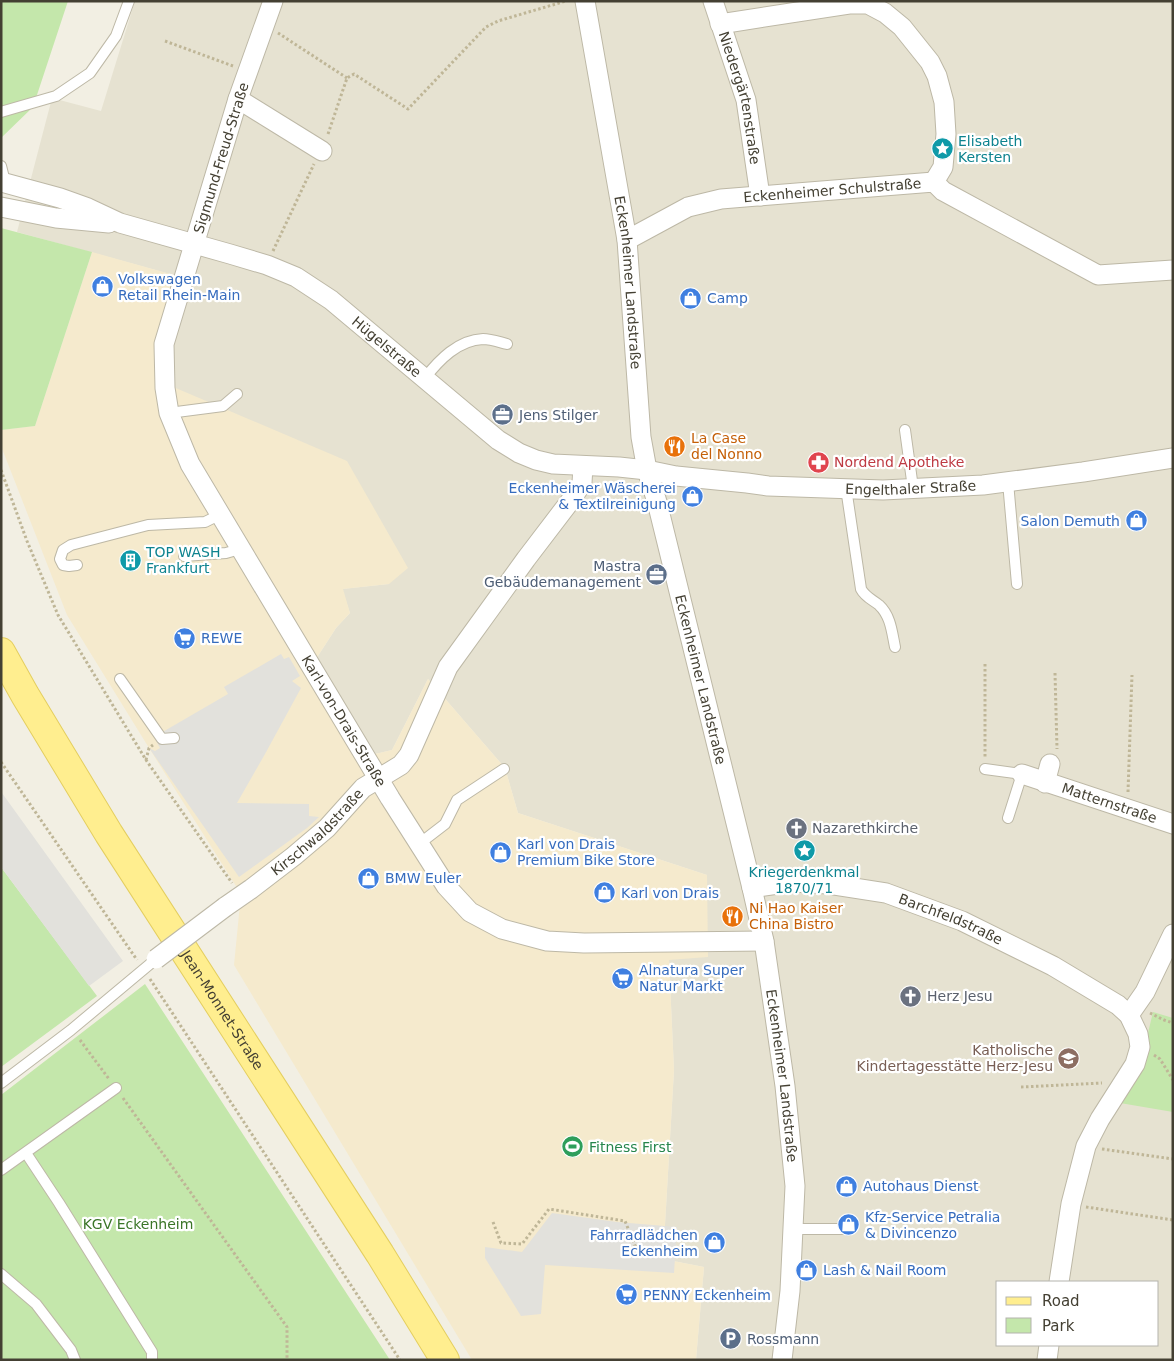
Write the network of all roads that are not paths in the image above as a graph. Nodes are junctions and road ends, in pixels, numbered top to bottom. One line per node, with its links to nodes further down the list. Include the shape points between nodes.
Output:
1 (130, 1): 7 (lane, via 116,36 90,73 56,96)
2 (273, 1): 6 (street, Sigmund-Freud-Straße)
3 (584, 1): 14 (street, Eckenheimer Landstraße)
4 (713, 1): 5 (street, Niedergärtenstraße)
5 (720, 24): 10 (street, via 848,4 868,4 885,13 902,27 937,76 944,102 946,134 942,167); 11 (street, Niedergärtenstraße, via 746,100)
6 (238, 99): 8 (street); 15 (street, Sigmund-Freud-Straße)
7 (1, 112)
8 (321, 151)
9 (2, 177): 13 (street, Hügelstraße, via 88,208)
10 (934, 182): 11 (street, Eckenheimer Schulstraße); 16 (street, Eckenheimer Schulstraße, via 943,192 1098,274)
11 (760, 196): 14 (street, Eckenheimer Schulstraße, via 721,199 688,207)
12 (1, 207): 13 (street, Hügelstraße, via 56,218)
13 (120, 224): 15 (street, Hügelstraße)
14 (627, 240): 24 (street, Eckenheimer Landstraße, via 641,437)
15 (195, 244): 18 (street, Hügelstraße, via 296,277 331,300); 20 (street, Karl-von-Drais-Straße, via 164,344)
16 (1173, 270)
17 (507, 344): 18 (lane, via 484,339 461,344 433,367)
18 (425, 378): 23 (street, Hügelstraße, via 508,447 536,460)
19 (237, 394): 20 (lane, via 223,406)
20 (169, 413): 28 (street, Karl-von-Drais-Straße, via 190,464)
21 (905, 430): 27 (lane)
22 (1173, 458): 25 (street, Engelthaler Straße)
23 (583, 466): 24 (street, Hügelstraße); 41 (street, Kirschwaldstraße, via 582,484 448,667 409,755)
24 (647, 470): 26 (street, Engelthaler Straße, via 768,486); 46 (street, Eckenheimer Landstraße)
25 (1008, 482): 27 (street, Engelthaler Straße); 32 (lane)
26 (846, 488): 27 (street, Engelthaler Straße); 33 (lane, via 861,589 886,613)
27 (912, 488)
28 (219, 515): 29 (street, Karl-von-Drais-Straße); 31 (lane, via 205,522 148,525 66,547 60,559 63,565)
29 (240, 549): 30 (lane); 41 (street, Karl-von-Drais-Straße)
30 (184, 556)
31 (77, 565)
32 (1017, 584)
33 (894, 647)
34 (2, 651): 62 (main road, Jean-Monnet-Straße, via 25,696 109,834)
35 (120, 679): 36 (lane, via 162,739)
36 (174, 738)
37 (1050, 764): 42 (street, Matternstraße)
38 (504, 769): 45 (lane, via 457,800 445,824)
39 (985, 769): 40 (lane)
40 (1022, 774): 42 (street, Matternstraße); 43 (lane)
41 (378, 778): 45 (street, Karl-von-Drais-Straße); 49 (street, Kirschwaldstraße, bridge, via 363,788 327,828 294,856)
42 (1045, 783): 44 (street, Matternstraße)
43 (1008, 818)
44 (1173, 824)
45 (419, 844): 48 (street, Karl-von-Drais-Straße, via 446,886 470,912 502,929 547,941 584,943)
46 (752, 888): 48 (street, Eckenheimer Landstraße); 50 (street, Barchfeldstraße, via 792,882 886,893 962,921 1053,966)
47 (1173, 934): 50 (street)
48 (764, 941): 55 (street, Eckenheimer Landstraße, via 785,1086 794,1186)
49 (150, 964): 51 (lane, Kirschwaldstraße)
50 (1133, 1011): 58 (street, via 1140,1047 1135,1064 1086,1146 1071,1204)
51 (1, 1083)
52 (116, 1088): 53 (lane)
53 (26, 1152): 54 (lane); 61 (lane, via 152,1352)
54 (1, 1170)
55 (793, 1229): 56 (lane); 63 (street, Eckenheimer Landstraße)
56 (850, 1229)
57 (1, 1274): 60 (lane, via 36,1304)
58 (1059, 1281)
59 (1049, 1346): 64 (street)
60 (75, 1360)
61 (152, 1360)
62 (445, 1360)
63 (782, 1360)
64 (1047, 1360)

